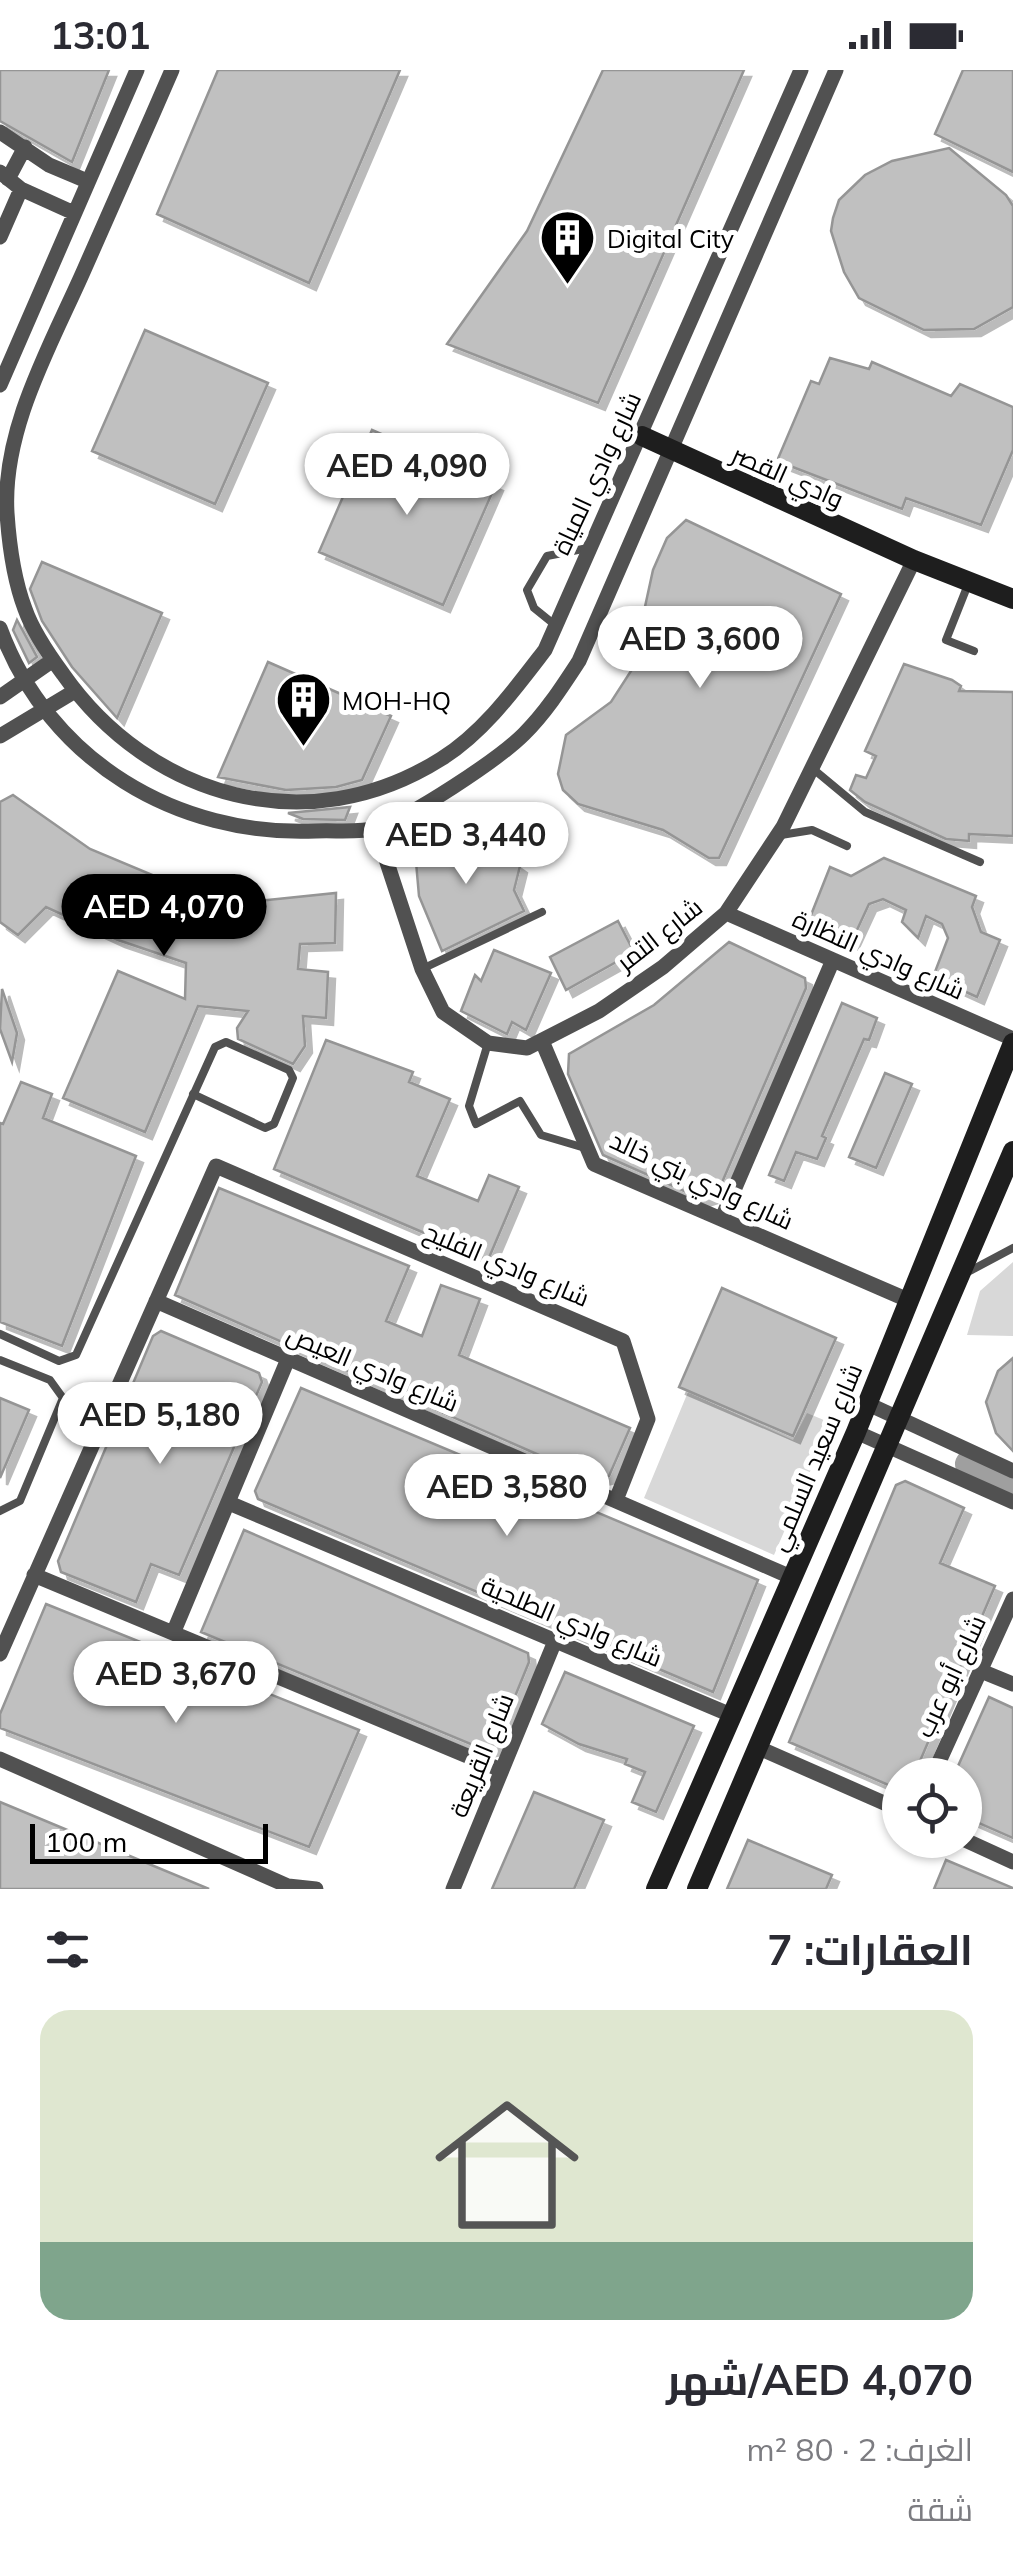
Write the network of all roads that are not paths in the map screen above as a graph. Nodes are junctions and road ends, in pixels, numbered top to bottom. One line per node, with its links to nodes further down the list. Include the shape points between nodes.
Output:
1 (138, 70): 8 (street)
2 (172, 70): 21 (street, شارع وادي المياة, via 15,436 7,511 15,568 25,610)
3 (802, 70): 12 (street, شارع وادي المياة)
4 (836, 70): 13 (street)
5 (0, 132): 6 (street)
6 (25, 146): 7 (street); 8 (street)
7 (10, 180): 9 (street); 10 (street)
8 (87, 182): 9 (street)
9 (74, 212): 11 (street)
10 (0, 237)
11 (0, 384)
12 (642, 436): 13 (street, وادي القصر); 14 (street, شارع وادي المياة)
13 (672, 451): 15 (street, وادي القصر); 28 (street, via 579,661 549,706 521,737 438,796)
14 (588, 548): 18 (street, شارع وادي المياة); 18 (lane, via 546,556 527,590 534,608)
15 (914, 560): 16 (street, وادي القصر); 27 (street, شارع التمر)
16 (968, 582): 17 (street, وادي القصر); 20 (lane, via 946,640)
17 (1013, 599)
18 (555, 625): 23 (street, شارع وادي المياة, via 520,682 442,759 358,792 321,798 245,798 170,771 123,743)
19 (0, 628): 22 (street)
20 (974, 651)
21 (53, 660): 22 (street); 23 (street, شارع وادي المياة)
22 (24, 683): 24 (street); 25 (street)
23 (75, 691): 25 (street)
24 (0, 697)
25 (45, 711): 26 (street); 28 (street, via 112,777 184,813 239,830)
26 (0, 736)
27 (812, 768): 29 (street, شارع التمر); 31 (lane, via 865,812)
28 (376, 828): 35 (street)
29 (776, 836): 30 (lane, via 812,830); 33 (street, شارع التمر)
30 (847, 846)
31 (980, 862)
32 (542, 912): 35 (lane)
33 (726, 912): 34 (street, شارع وادي النظارة); 36 (street, شارع التمر, via 663,967)
34 (833, 960): 37 (street, شارع وادي النظارة); 42 (street)
35 (422, 969): 38 (street, via 443,1012)
36 (542, 1040): 38 (street, شارع التمر, via 527,1048); 40 (street, شارع وادي بني خالد)
37 (1013, 1041): 45 (street, شارع سعيد السلمي)
38 (488, 1044): 40 (lane, via 469,1106 476,1124 520,1101 540,1135)
39 (193, 1094): 39 (lane, via 215,1047 226,1042 293,1078 274,1124 265,1128); 47 (lane, via 76,1356 59,1362)
40 (586, 1148): 42 (street, شارع وادي بني خالد, via 594,1164)
41 (1010, 1166): 44 (street)
42 (722, 1218): 45 (street, شارع وادي بني خالد)
43 (1013, 1248): 44 (lane)
44 (962, 1275): 51 (street)
45 (908, 1300): 50 (street, شارع سعيد السلمي)
46 (156, 1301): 49 (street, شارع وادي العيص); 55 (street, شارع وادي الفليح, via 216,1166 623,1341 648,1419); 59 (street)
47 (0, 1334)
48 (0, 1360): 58 (lane, via 50,1380 62,1398 20,1501)
49 (288, 1360): 55 (street, شارع وادي العيص); 57 (street)
50 (868, 1404): 51 (street); 52 (street, شارع سعيد السلمي)
51 (898, 1418): 53 (street); 54 (street)
52 (856, 1432): 53 (street); 60 (street, شارع سعيد السلمي)
53 (886, 1444): 56 (street); 68 (street)
54 (1013, 1472)
55 (616, 1500): 60 (street, شارع وادي العيص)
56 (1013, 1502)
57 (229, 1503): 62 (street); 63 (street, شارع وادي الطلحية)
58 (0, 1511)
59 (34, 1574): 62 (street); 64 (street)
60 (791, 1576): 67 (street, شارع سعيد السلمي)
61 (1013, 1598): 65 (street, شارع أبو عرب)
62 (174, 1631): 71 (street)
63 (555, 1641): 67 (street, شارع وادي الطلحية); 71 (street, شارع القريعة)
64 (0, 1654)
65 (981, 1670): 66 (street); 69 (street, شارع أبو عرب)
66 (1013, 1684)
67 (731, 1715): 78 (street, شارع سعيد السلمي)
68 (759, 1748): 72 (street); 79 (street)
69 (941, 1758)
70 (0, 1760): 75 (street)
71 (501, 1770): 77 (street, شارع القريعة)
72 (882, 1802)
73 (982, 1848): 74 (street)
74 (1013, 1862)
75 (288, 1888): 76 (street)
76 (316, 1889)
77 (453, 1889)
78 (656, 1889)
79 (697, 1889)

